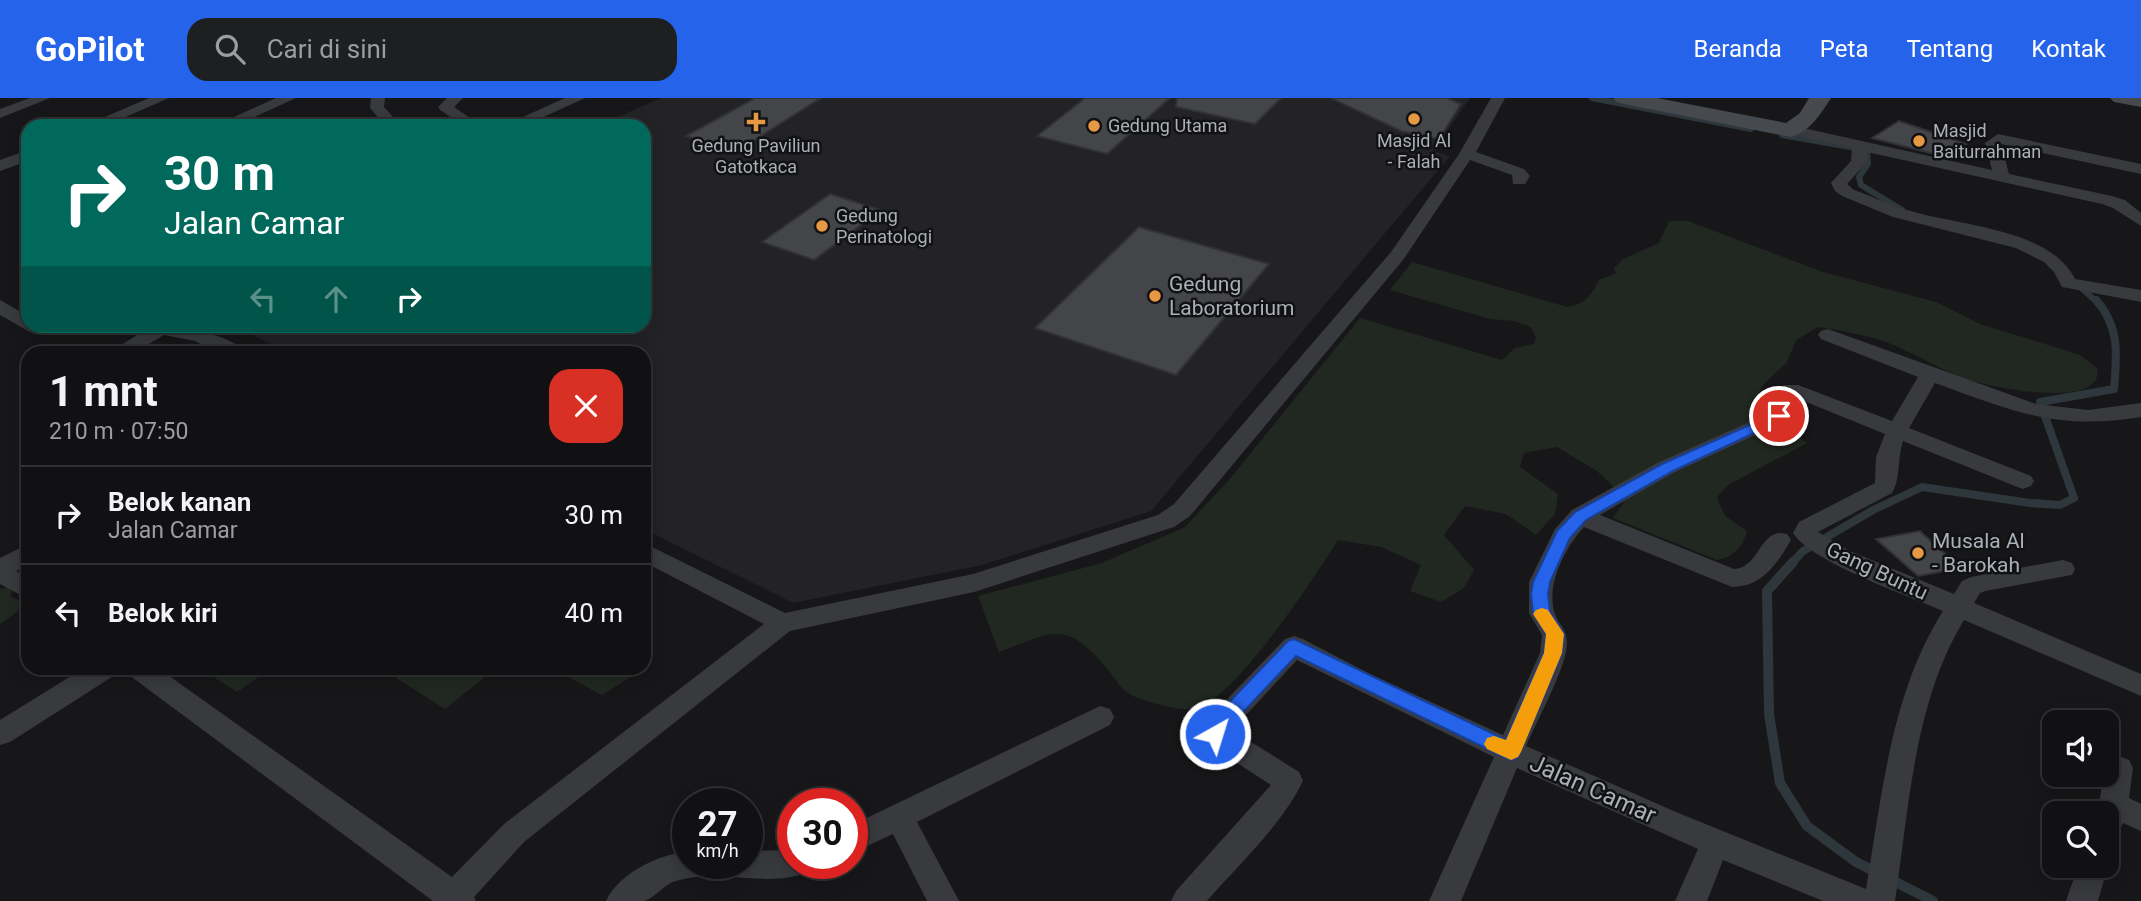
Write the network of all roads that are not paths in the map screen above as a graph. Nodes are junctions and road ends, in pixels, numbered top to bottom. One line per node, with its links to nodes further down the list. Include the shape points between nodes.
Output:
1 (43, 98): 12 (street)
2 (162, 98): 13 (street)
3 (378, 98): 15 (street, via 377,108)
4 (456, 98): 16 (street, via 445,107)
5 (578, 98): 17 (street)
6 (1498, 98): 20 (street)
7 (1624, 98): 18 (main road)
8 (1820, 98): 18 (main road, via 1808,117)
9 (2121, 98): 11 (main road)
10 (281, 99): 14 (street)
11 (2141, 101)
12 (0, 114)
13 (110, 119)
14 (237, 119)
15 (387, 119)
16 (463, 119)
17 (528, 119)
18 (1790, 130): 19 (street)
19 (1860, 148): 24 (street); 27 (street, via 1859,162 1839,183 1848,193 1899,213 2038,250 2063,270)
20 (1467, 155): 25 (street, via 1518,172 1522,176); 50 (street, via 1397,256 1174,516 974,583)
21 (21, 158): 22 (street)
22 (0, 166)
23 (2141, 169): 24 (street, via 1997,139 1993,143)
24 (2003, 178): 26 (street, via 2106,200)
25 (1519, 181)
26 (2141, 221)
27 (2076, 288): 28 (street)
28 (2141, 296)
29 (0, 306): 30 (street)
30 (21, 320)
31 (154, 333): 34 (street)
32 (183, 333): 35 (street)
33 (1828, 335): 36 (street)
34 (133, 346)
35 (222, 346)
36 (1926, 380): 38 (street, via 2054,414 2097,417); 40 (street, Gang Buntu)
37 (1791, 388): 40 (street)
38 (2141, 410)
39 (1779, 416): 42 (street, via 1667,467)
40 (1897, 430): 41 (street); 49 (street, Gang Buntu, via 1886,460 1889,479 1884,488 1807,528 1806,537)
41 (2023, 481)
42 (1580, 516): 43 (street, via 1732,578 1751,575); 56 (street, via 1563,536 1541,582 1542,613 1555,634 1553,653)
43 (1779, 540)
44 (651, 556): 50 (street)
45 (21, 557): 47 (street)
46 (2063, 569): 49 (street, via 1980,583 1971,587)
47 (0, 570): 48 (street)
48 (21, 585)
49 (1957, 608): 53 (street, Gang Buntu); 64 (street, via 1937,642 1913,710)
50 (783, 623): 65 (street, via 514,833)
51 (95, 675): 55 (street)
52 (148, 675): 65 (street)
53 (2141, 685)
54 (1100, 717): 57 (street)
55 (0, 734)
56 (1511, 752): 61 (street, Jalan Camar); 68 (street, Jalan Camar, via 1294,646 1215,734 1289,780 1277,800); 69 (street)
57 (899, 816): 60 (street); 67 (street)
58 (2119, 817): 59 (street)
59 (2141, 818)
60 (868, 831)
61 (1715, 844): 64 (street, Jalan Camar); 70 (street)
62 (777, 866): 66 (street, via 673,867)
63 (2090, 878): 71 (street)
64 (1876, 888)
65 (454, 900)
66 (622, 901)
67 (943, 901)
68 (1187, 901)
69 (1445, 901)
70 (1691, 901)
71 (2082, 901)

